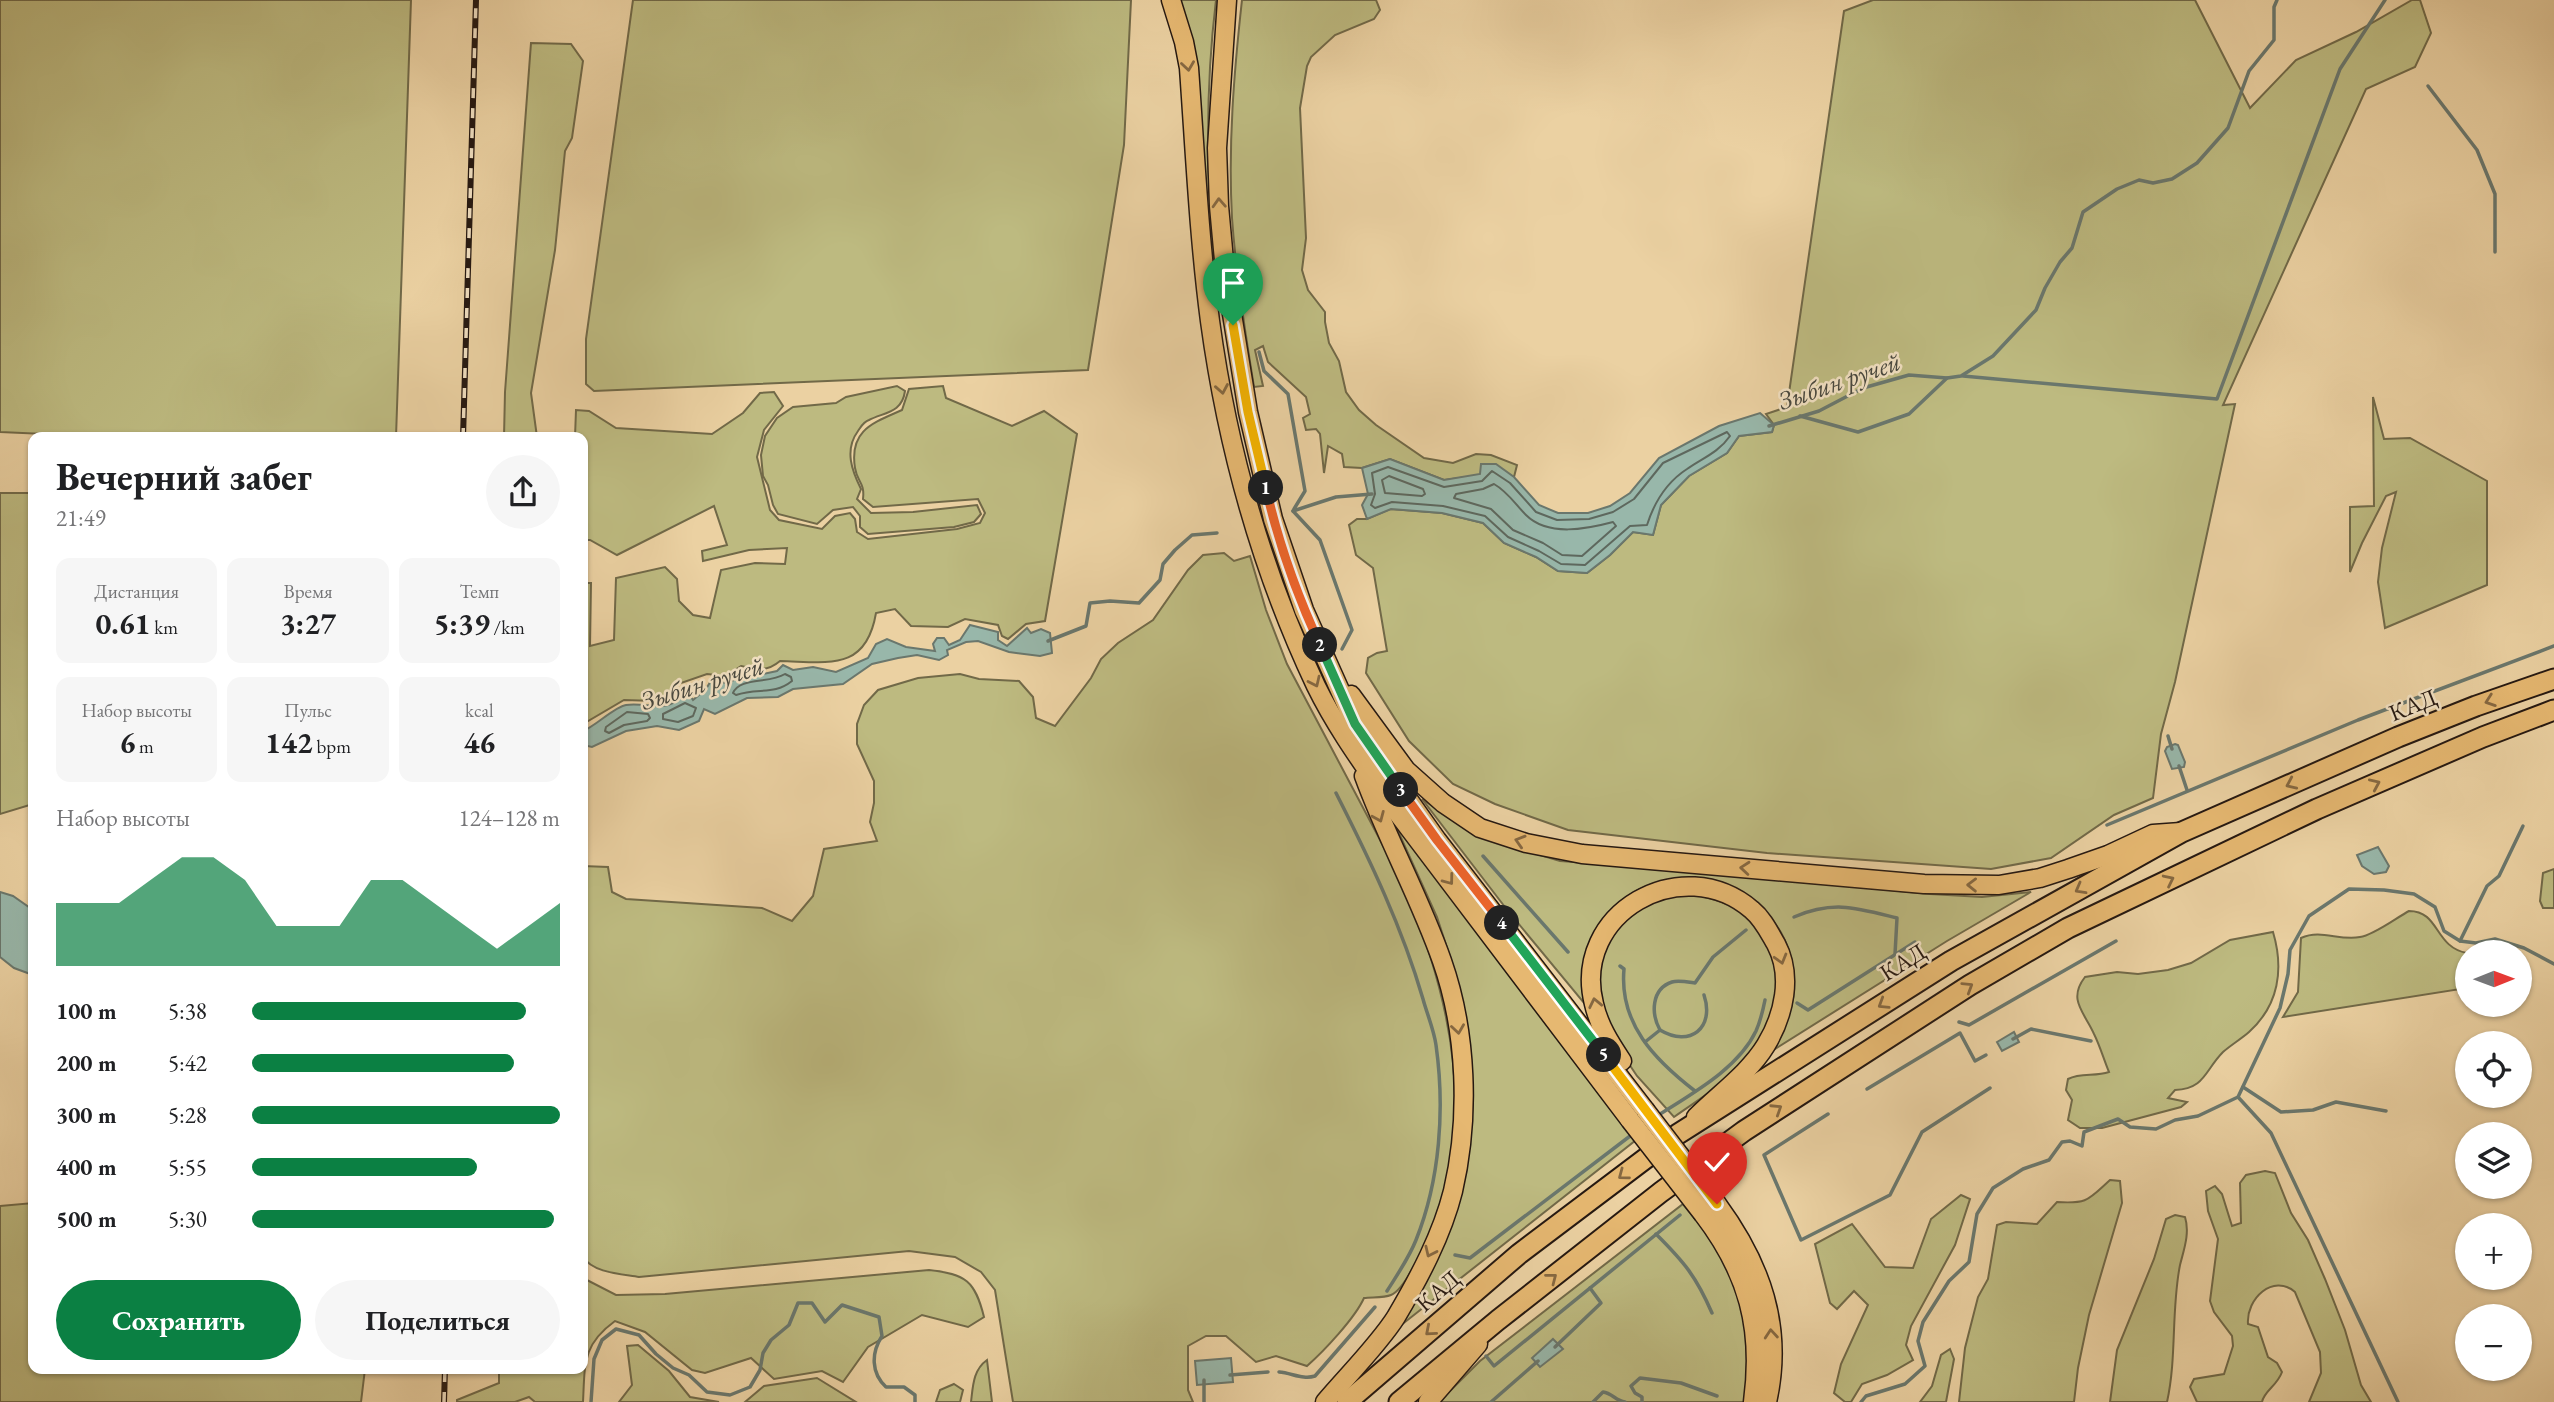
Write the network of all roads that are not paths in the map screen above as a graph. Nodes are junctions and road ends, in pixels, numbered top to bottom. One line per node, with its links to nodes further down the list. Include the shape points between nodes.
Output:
1 (1171, 0): 6 (main road, one-way to 6, via 1189,68 1203,254 1227,415 1264,554 1288,620 1317,688)
2 (1227, 0): 3 (main road, one-way to 2, via 1273,519 1248,412 1225,271 1217,148)
3 (1326, 660): 7 (main road, one-way to 3, via 2153,834 2068,869 1999,885 1924,884 1582,854 1526,844 1480,828 1406,770); 8 (main road, via 1355,724)
4 (2554, 679): 7 (highway, КАД, one-way to 7, via 2398,737)
5 (2554, 710): 11 (highway, one-way to 5, via 1744,1131 2057,934 2317,809)
6 (1355, 753): 8 (main road, one-way to 8, via 1393,807); 12 (main road, one-way to 12, via 1443,965 1455,1009 1463,1104 1453,1192 1427,1258 1395,1319)
7 (2182, 832): 9 (highway, КАД, one-way to 9, via 1951,961)
8 (1643, 1111): 9 (main road, one-way to 9, via 1594,1003 1591,982 1600,942 1610,923 1646,895 1673,887 1717,891 1738,900 1767,927 1784,970 1785,994 1764,1048); 10 (main road, bridge); 10 (main road, bridge, via 1688,1166)
9 (1678, 1134): 13 (highway, КАД, one-way to 13, via 1519,1254)
10 (1710, 1209): 16 (main road, via 1743,1280 1753,1315 1757,1343); 17 (main road, one-way to 10, via 1772,1383 1772,1338 1759,1275 1738,1233)
11 (1498, 1320): 14 (highway); 15 (main road)
12 (1325, 1402)
13 (1347, 1402)
14 (1399, 1402)
15 (1428, 1402)
16 (1753, 1402)
17 (1767, 1402)

